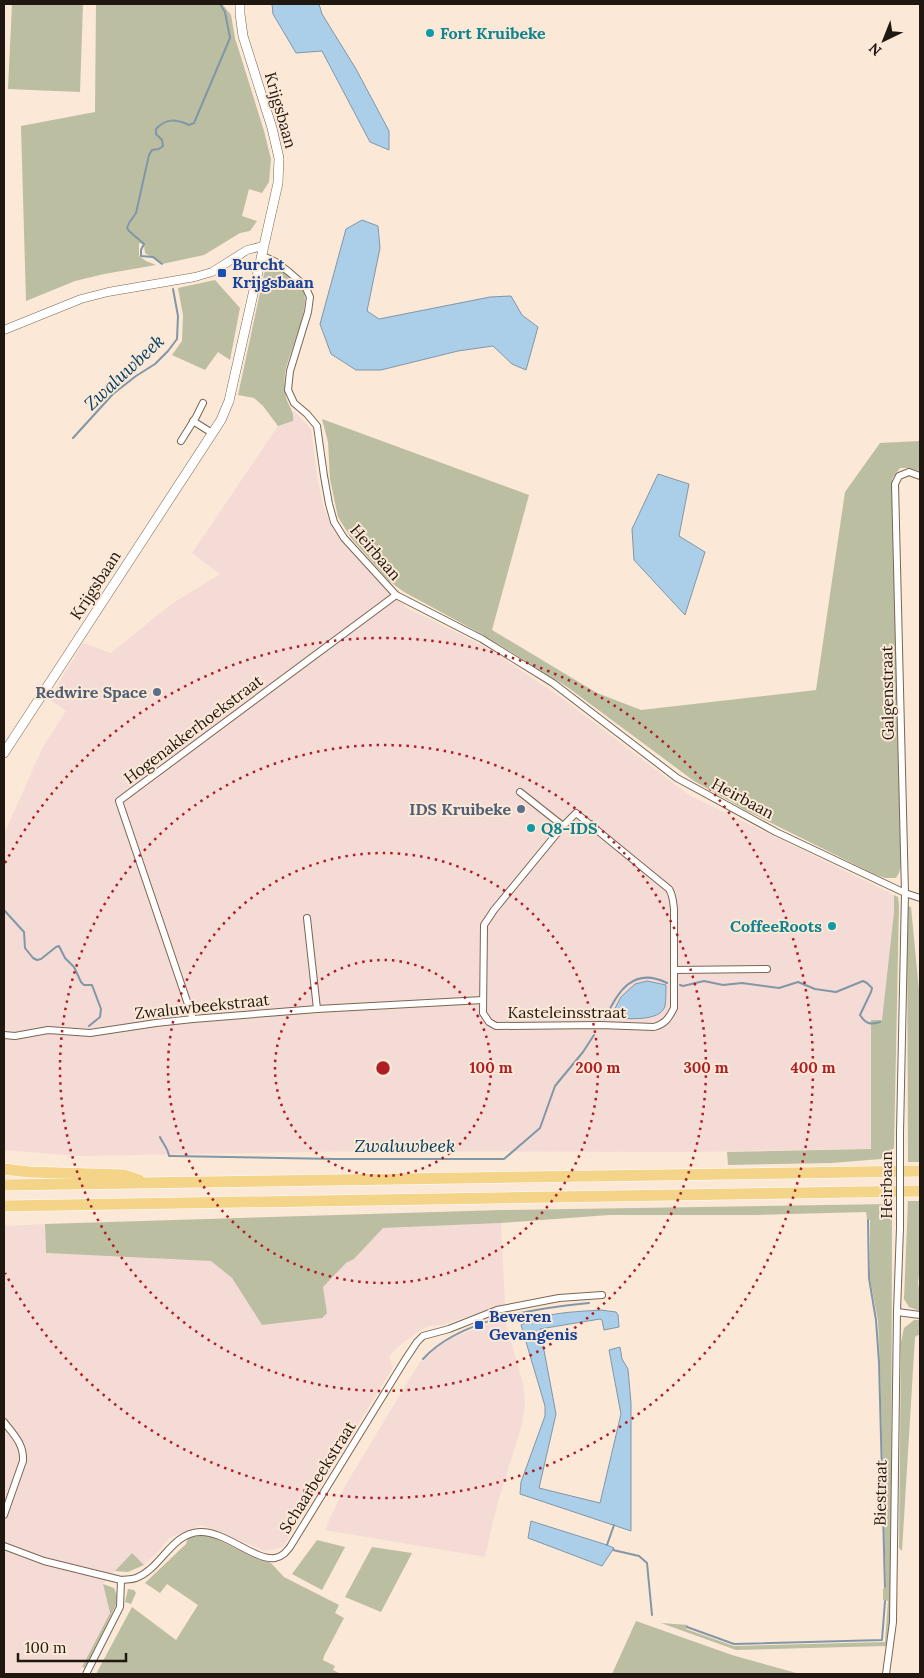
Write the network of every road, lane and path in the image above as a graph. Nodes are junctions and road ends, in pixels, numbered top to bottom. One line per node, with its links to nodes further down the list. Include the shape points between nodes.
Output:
1 (240, 4): 2 (main road, Krijgsbaan, via 243,36 280,158 278,183)
2 (262, 251): 3 (street, via 247,250 212,272 195,277 81,299); 6 (main road, Krijgsbaan, via 229,401); 9 (street, Heirbaan, via 305,286 310,298 288,390 294,403 318,426 334,522 344,538)
3 (4, 330)
4 (203, 403): 5 (street)
5 (194, 421): 6 (street); 7 (street)
6 (212, 433): 10 (main road, Krijgsbaan)
7 (180, 441)
8 (920, 476): 13 (street, Galgenstraat, via 909,472 899,476 896,484)
9 (396, 596): 13 (street, Heirbaan, via 482,639 546,678 677,778 776,832); 20 (street, Hogenakkerhoekstraat, via 119,801)
10 (4, 753)
11 (520, 792): 12 (street)
12 (562, 826): 17 (street, Kasteleinsstraat, via 576,814 669,888 673,899); 18 (street, Kasteleinsstraat, via 484,925)
13 (905, 893): 14 (street); 31 (street, Heirbaan, bridge)
14 (920, 898)
15 (307, 918): 19 (street)
16 (767, 969): 17 (street)
17 (674, 970): 18 (street, Kasteleinsstraat, via 674,1008 662,1024 654,1027 496,1026 483,1013)
18 (484, 1000): 19 (street, Zwaluwbeekstraat)
19 (317, 1009): 20 (street, Zwaluwbeekstraat)
20 (194, 1019): 21 (street, Zwaluwbeekstraat, via 90,1033 48,1030)
21 (4, 1035)
22 (4, 1169): 24 (highway, via 124,1175)
23 (920, 1171): 24 (highway)
24 (147, 1183): 25 (highway)
25 (4, 1185)
26 (920, 1191): 28 (highway)
27 (4, 1206): 28 (highway)
28 (48, 1206): 29 (highway)
29 (4, 1212)
30 (602, 1295): 36 (street, Schaarbeekstraat, via 559,1298 497,1310 423,1336 284,1554 275,1558 265,1557 210,1532 198,1532 177,1542 149,1571 134,1579)
31 (897, 1312): 32 (street); 38 (street, Biestraat, via 893,1622)
32 (920, 1315)
33 (4, 1422): 34 (street, via 21,1444 23,1453)
34 (4, 1515)
35 (4, 1546): 36 (street, Schaarbeekstraat, via 44,1561)
36 (121, 1580): 37 (street, via 120,1607)
37 (86, 1674)
38 (886, 1674)

